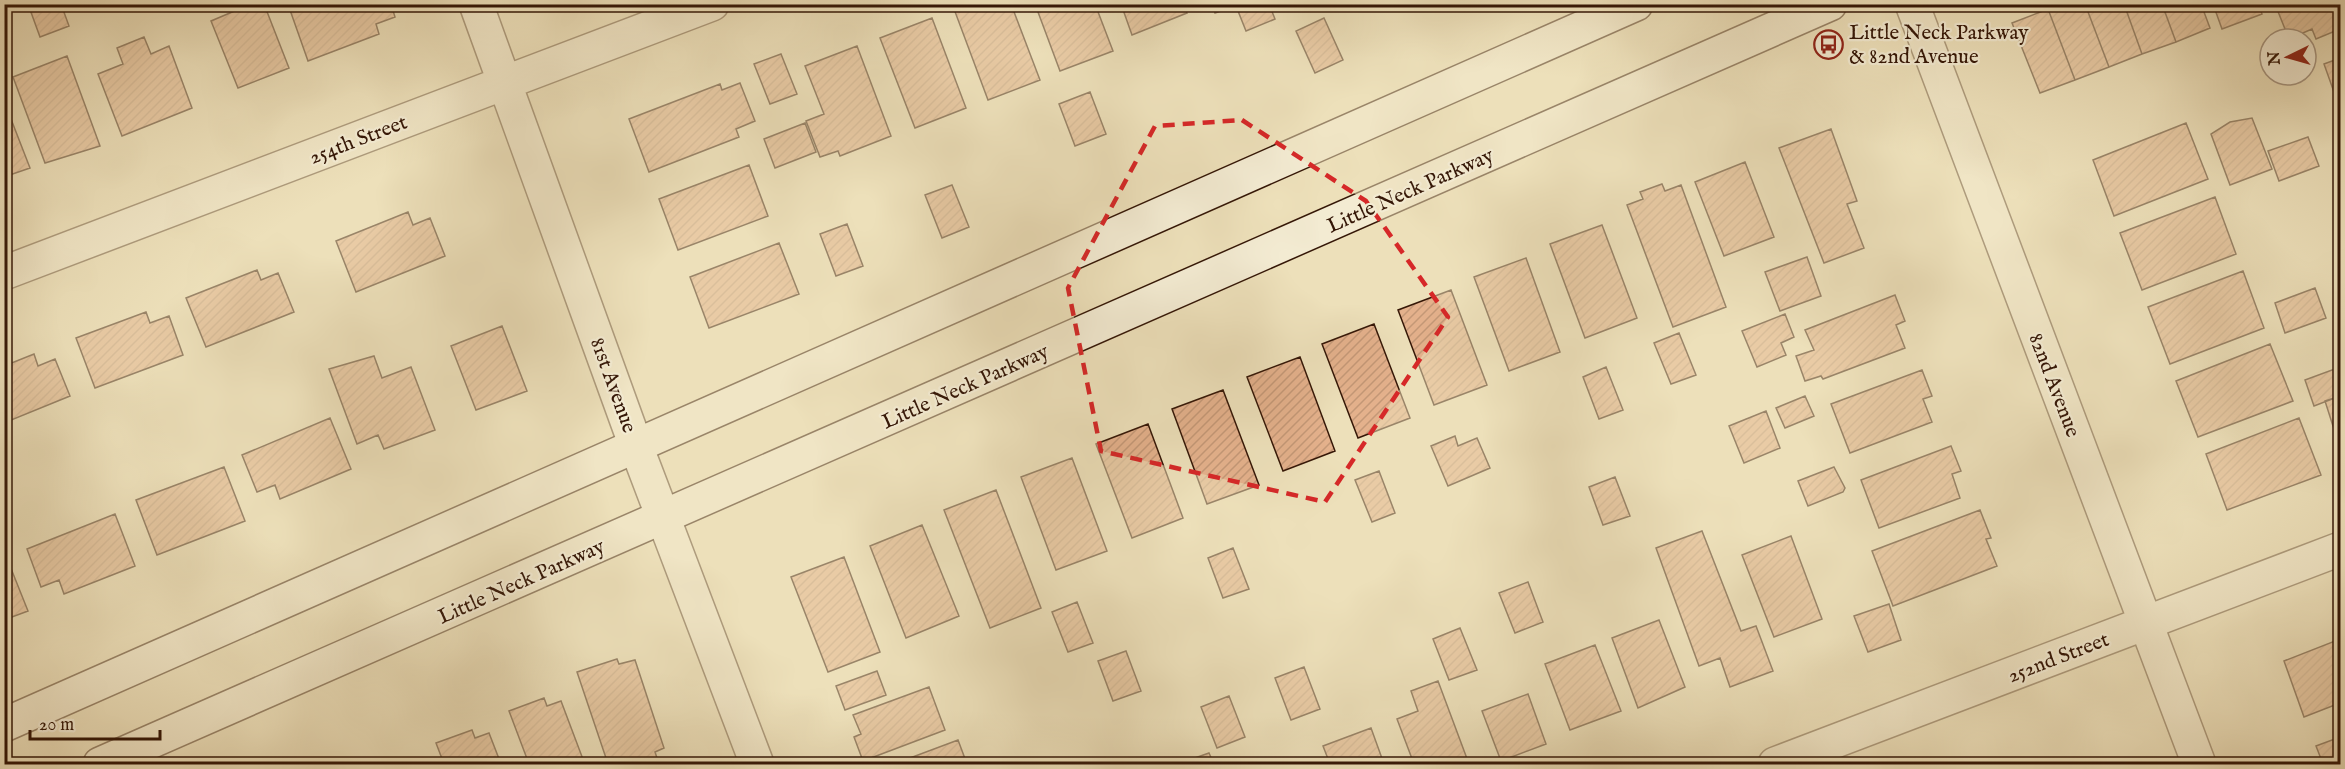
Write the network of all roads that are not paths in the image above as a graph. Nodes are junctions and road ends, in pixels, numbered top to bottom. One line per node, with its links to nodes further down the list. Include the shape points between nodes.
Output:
1 (476, 4): 6 (main road, 81st Avenue)
2 (712, 4): 6 (main road, 254th Street)
3 (1636, 4): 8 (main road)
4 (1830, 4): 9 (main road, Little Neck Parkway)
5 (1912, 4): 11 (main road, 82nd Avenue)
6 (506, 83): 7 (main road, 254th Street); 8 (main road, 81st Avenue)
7 (4, 273)
8 (636, 446): 9 (main road, 81st Avenue); 12 (main road)
9 (664, 518): 13 (main road, Little Neck Parkway); 14 (main road, 81st Avenue)
10 (2340, 549): 11 (main road, 252nd Street)
11 (2146, 624): 15 (main road, 252nd Street); 16 (main road, 82nd Avenue)
12 (4, 725)
13 (100, 765)
14 (757, 765)
15 (1774, 765)
16 (2199, 765)

